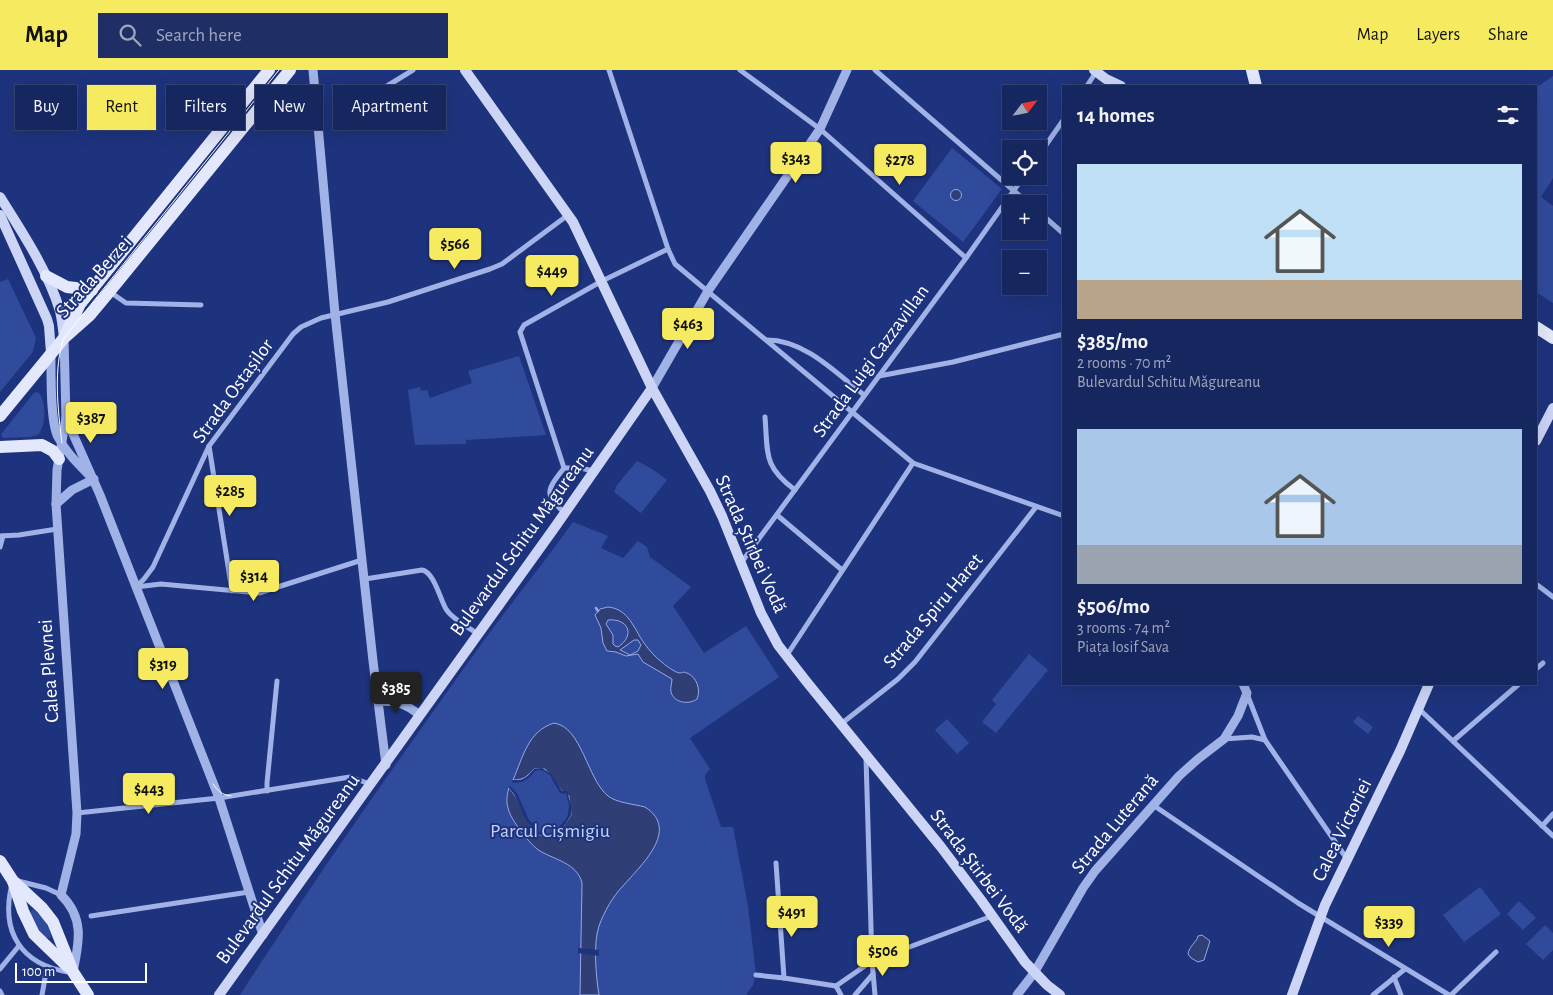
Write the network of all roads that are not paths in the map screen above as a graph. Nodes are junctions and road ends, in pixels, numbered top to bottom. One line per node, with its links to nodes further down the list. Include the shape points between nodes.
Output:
1 (269, 70): 31 (main road, Strada Berzei)
2 (290, 70): 32 (main road, Strada Berzei)
3 (313, 70): 35 (street)
4 (412, 70): 12 (street)
5 (465, 70): 24 (main road, Strada Știrbei Vodă)
6 (609, 70): 27 (street)
7 (740, 70): 17 (street)
8 (847, 70): 17 (street)
9 (875, 70): 20 (street)
10 (1252, 70): 15 (main road)
11 (1095, 71): 13 (street); 14 (main road)
12 (389, 85)
13 (1088, 85)
14 (1119, 85)
15 (1255, 85)
16 (1062, 122): 18 (street)
17 (820, 129): 28 (street); 33 (street)
18 (1047, 143)
19 (1018, 185): 20 (street, Strada Luigi Cazzavillan)
20 (1014, 191): 21 (street); 28 (street, Strada Luigi Cazzavillan)
21 (1019, 195)
22 (0, 197): 29 (main road, Calea Plevnei)
23 (0, 215): 41 (main road, via 47,319)
24 (568, 215): 30 (main road, Strada Știrbei Vodă); 35 (street, Strada Ostașilor, via 502,264 388,302)
25 (1047, 219): 26 (street)
26 (1062, 232)
27 (668, 248): 30 (street); 33 (street, via 675,264)
28 (966, 258): 42 (street, Strada Luigi Cazzavillan)
29 (46, 276): 31 (main road, via 67,286); 38 (main road, Calea Plevnei, via 60,312)
30 (602, 281): 43 (main road, Strada Știrbei Vodă); 56 (street, via 524,325 520,332)
31 (92, 290): 38 (main road, Strada Berzei, via 80,304)
32 (110, 292): 34 (street, via 126,303); 38 (main road, Strada Berzei)
33 (708, 292): 40 (street); 43 (street)
34 (201, 305)
35 (335, 314): 52 (street, Strada Ostașilor, via 310,322 293,334); 68 (street)
36 (1537, 328): 39 (main road)
37 (1062, 335): 42 (street, via 953,362)
38 (64, 338): 41 (main road); 49 (street, Calea Plevnei)
39 (1553, 338)
40 (767, 340): 44 (street, via 785,342 811,354); 46 (street)
41 (50, 353): 47 (main road); 51 (street, via 54,426)
42 (879, 376): 44 (street, Strada Luigi Cazzavillan)
43 (652, 388): 57 (main road, Bulevardul Schitu Măgureanu); 69 (main road, Strada Știrbei Vodă, via 710,492)
44 (864, 395): 46 (street, Strada Luigi Cazzavillan)
45 (1553, 408): 50 (main road)
46 (852, 411): 55 (street); 59 (street, Strada Luigi Cazzavillan)
47 (0, 416)
48 (765, 417): 59 (street, via 770,464 781,480)
49 (66, 418): 51 (street, Calea Plevnei); 58 (street, Calea Plevnei)
50 (1537, 439)
51 (62, 443): 54 (street, Calea Plevnei); 58 (street)
52 (209, 446): 73 (street, Strada Ostașilor, via 153,567); 75 (street)
53 (0, 447): 54 (main road, via 42,445 53,451)
54 (58, 459): 60 (street, Calea Plevnei)
55 (913, 463): 61 (street); 70 (street)
56 (564, 468): 57 (street); 62 (street, via 549,492)
57 (594, 472): 62 (main road, Bulevardul Schitu Măgureanu)
58 (94, 479): 60 (street, via 72,490); 73 (street, Calea Plevnei)
59 (795, 490): 64 (street, Strada Luigi Cazzavillan)
60 (56, 504): 65 (street, Calea Plevnei)
61 (1036, 506): 63 (street); 89 (street, Strada Spiru Haret, via 915,662)
62 (565, 513): 77 (main road, Bulevardul Schitu Măgureanu)
63 (1062, 515)
64 (777, 516): 69 (street, Strada Luigi Cazzavillan); 70 (street)
65 (57, 529): 66 (street); 99 (street, Calea Plevnei)
66 (2, 536): 67 (street)
67 (0, 547)
68 (362, 560): 71 (street); 75 (street, via 259,592)
69 (740, 563): 78 (main road, Strada Știrbei Vodă, via 761,613)
70 (842, 570): 78 (street)
71 (365, 579): 77 (street, via 426,570 447,612); 86 (street)
72 (1537, 585): 76 (street)
73 (136, 587): 75 (street, via 161,584); 97 (street, Calea Plevnei)
74 (1537, 589): 76 (street)
75 (232, 591)
76 (1553, 597)
77 (478, 634): 88 (main road, Bulevardul Schitu Măgureanu)
78 (786, 656): 89 (main road, Strada Știrbei Vodă)
79 (1543, 663): 80 (street)
80 (1537, 668)
81 (277, 681): 96 (street)
82 (1243, 685): 85 (street)
83 (1429, 685): 87 (main road, Calea Victoriei)
84 (1518, 685): 92 (street)
85 (1247, 693): 90 (street, Strada Luterană); 91 (street)
86 (378, 701): 88 (street, via 399,702); 94 (street)
87 (1419, 708): 92 (street); 103 (main road, Calea Victoriei)
88 (420, 715): 94 (main road, Bulevardul Schitu Măgureanu)
89 (841, 724): 93 (main road, Strada Știrbei Vodă)
90 (1224, 740): 91 (street, Strada Luterană, via 1252,736); 98 (street, Strada Luterană, via 1186,769)
91 (1265, 740): 103 (street)
92 (1453, 741): 101 (street)
93 (866, 756): 111 (main road, Strada Știrbei Vodă); 116 (street)
94 (386, 765): 95 (main road, Bulevardul Schitu Măgureanu)
95 (372, 784): 96 (street, via 350,777); 113 (main road, Bulevardul Schitu Măgureanu)
96 (267, 791): 97 (street)
97 (219, 798): 99 (street); 107 (street, Calea Plevnei)
98 (1153, 805): 112 (street); 121 (street, Strada Luterană, via 1088,880)
99 (77, 813): 108 (street, Calea Plevnei, via 76,834)
100 (1553, 814): 101 (street)
101 (1542, 826): 102 (street)
102 (1553, 836)
103 (1347, 860): 112 (main road, Calea Victoriei)
104 (0, 861): 106 (main road)
105 (776, 863): 125 (street)
106 (13, 881): 108 (street, via 46,888); 109 (street); 120 (main road, via 53,922); 120 (main road, via 34,934)
107 (249, 892): 110 (street); 113 (street, Calea Plevnei)
108 (61, 895): 120 (street, via 72,909 78,926)
109 (3, 902): 114 (street, via 8,928)
110 (91, 916)
111 (993, 916): 116 (street); 121 (main road, Strada Știrbei Vodă)
112 (1320, 917): 119 (street); 137 (main road, Calea Victoriei)
113 (263, 935): 131 (main road, Bulevardul Schitu Măgureanu)
114 (18, 947): 117 (street); 118 (street)
115 (1496, 952): 140 (street)
116 (872, 961): 122 (street); 126 (street)
117 (47, 967): 120 (street); 129 (street)
118 (0, 969)
119 (1404, 969): 124 (street); 140 (street)
120 (73, 972): 130 (main road)
121 (1034, 973): 135 (street, Strada Luterană); 136 (main road, Strada Știrbei Vodă)
122 (873, 974): 133 (street); 134 (street)
123 (756, 975): 125 (street)
124 (1394, 977): 138 (street); 139 (street)
125 (784, 978): 126 (street)
126 (836, 986): 132 (street)
127 (0, 991): 128 (street)
128 (2, 995)
129 (42, 995)
130 (88, 995)
131 (219, 995)
132 (841, 995)
133 (855, 995)
134 (875, 995)
135 (1017, 995)
136 (1060, 995)
137 (1292, 995)
138 (1373, 995)
139 (1401, 995)
140 (1450, 995)

